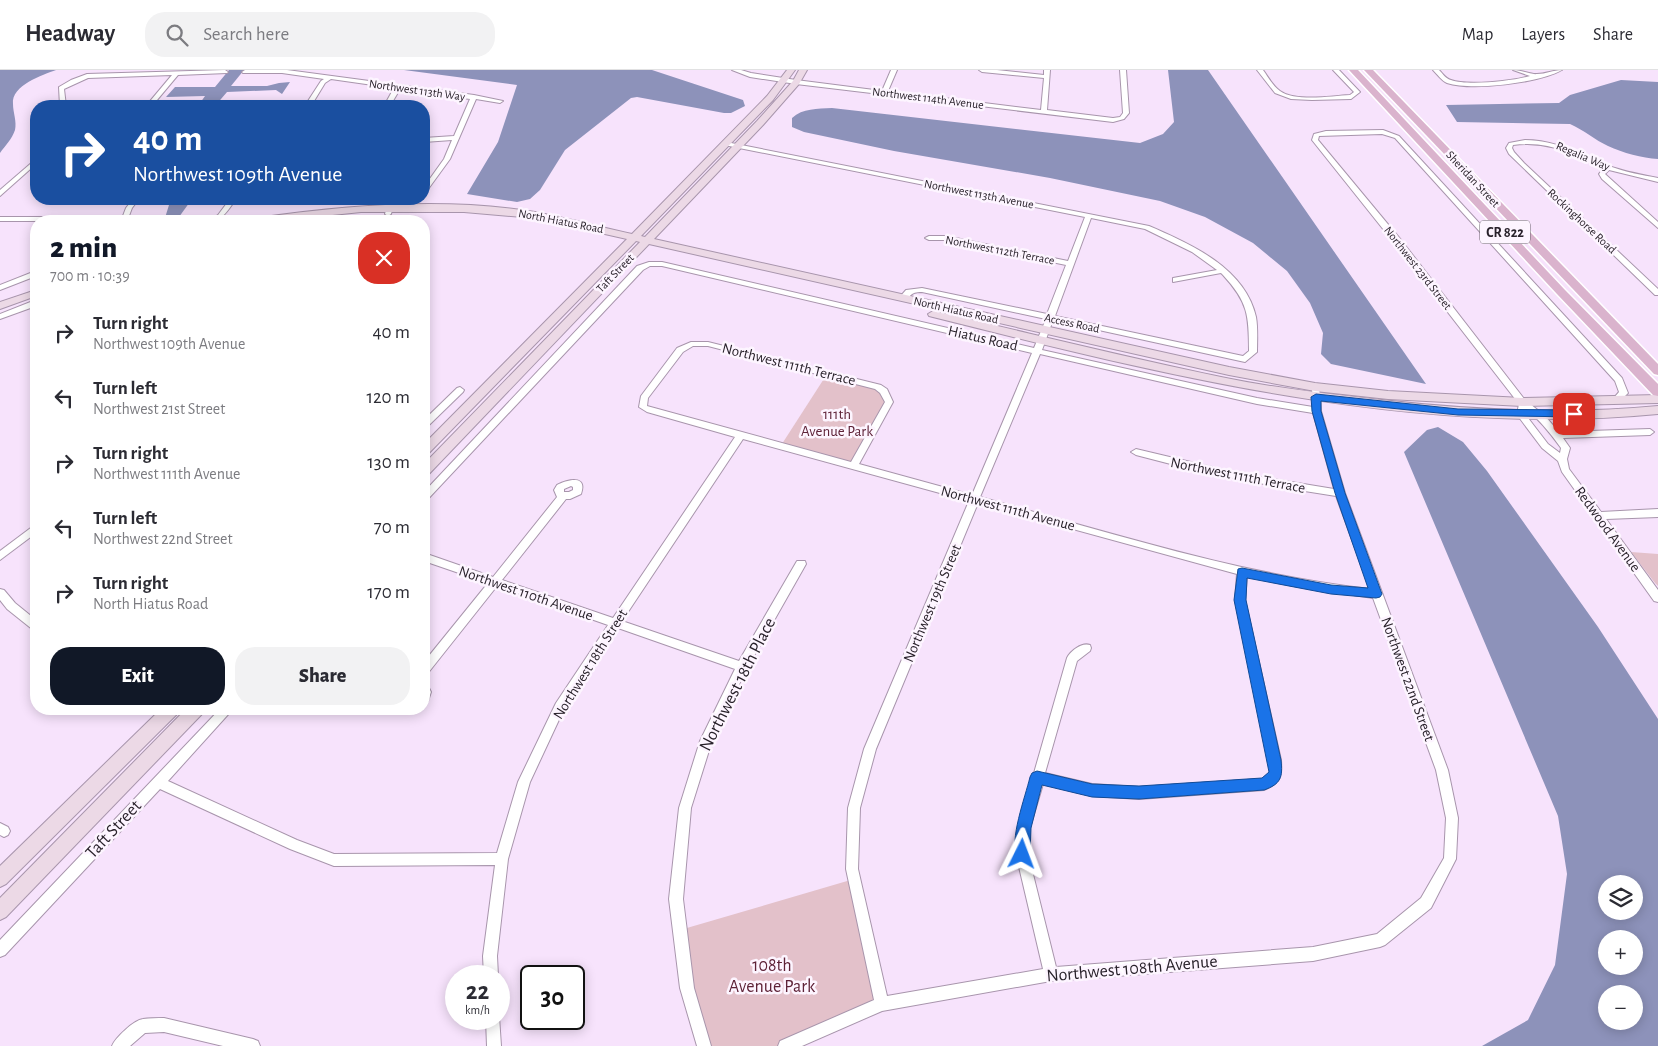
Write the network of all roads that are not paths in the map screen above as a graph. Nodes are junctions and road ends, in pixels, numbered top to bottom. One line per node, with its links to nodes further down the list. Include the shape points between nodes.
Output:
1 (735, 70): 22 (street, Northwest 114th Avenue)
2 (777, 70): 22 (street)
3 (791, 70): 23 (main road, Taft Street)
4 (802, 70): 24 (main road, Taft Street)
5 (894, 70): 26 (street)
6 (982, 70): 20 (street)
7 (1047, 70): 20 (street)
8 (1124, 70): 33 (street, Northwest 114th Avenue, via 1126,113 1122,118 1113,120)
9 (1260, 70): 10 (street, via 1284,96 1351,97 1357,92)
10 (1336, 70)
11 (1353, 70): 85 (main road, Sheridan Street / CR 822)
12 (1368, 70): 81 (main road, Sheridan Street / CR 822)
13 (1436, 70): 19 (street, via 1453,84 1513,83)
14 (1516, 70): 19 (street)
15 (1559, 70): 19 (street)
16 (225, 72): 18 (street)
17 (245, 72): 21 (street, Northwest 113th Way, via 282,72)
18 (177, 73): 28 (street, via 81,78 61,88); 29 (street)
19 (1534, 76)
20 (1046, 77): 33 (street)
21 (329, 78): 25 (street, Northwest 113th Way); 30 (street)
22 (770, 78): 23 (street, Northwest 114th Avenue)
23 (784, 80): 24 (street, Northwest 114th Avenue); 37 (main road, Taft Street)
24 (796, 82): 26 (street, Northwest 114th Avenue); 38 (main road, Taft Street)
25 (398, 87): 27 (street, Northwest 113th Way); 31 (street)
26 (884, 93): 33 (street, Northwest 114th Avenue)
27 (474, 97): 32 (street, Northwest 113th Way); 35 (street)
28 (62, 100)
29 (154, 100)
30 (311, 100)
31 (390, 100)
32 (500, 101)
33 (1044, 112)
34 (1316, 135): 86 (street, Sheridan Street, via 1383,132 1397,137 1618,380 1624,393); 89 (street, Northwest 23rd Street, via 1315,140 1398,242)
35 (457, 138): 36 (street); 47 (street)
36 (430, 140)
37 (726, 144): 38 (street, Northwest 113th Avenue); 42 (main road, Taft Street)
38 (738, 146): 43 (main road, Taft Street); 54 (street, Northwest 113th Avenue)
39 (1509, 148): 41 (street, Regalia Way, via 1511,144 1520,142 1548,142); 68 (street, Rockinghorse Road)
40 (30, 168): 44 (street)
41 (1608, 168): 46 (street, Regalia Way); 57 (street, via 1602,174 1604,178)
42 (700, 170): 43 (main road); 59 (main road, Taft Street)
43 (712, 172): 59 (main road, Taft Street)
44 (24, 174): 45 (street); 48 (street)
45 (30, 174)
46 (1658, 180)
47 (430, 183)
48 (0, 194)
49 (228, 205): 51 (street)
50 (390, 207): 52 (main road, North Hiatus Road); 53 (main road, North Hiatus Road); 59 (main road, North Hiatus Road, via 432,214 522,221)
51 (221, 215)
52 (300, 215)
53 (340, 215)
54 (1089, 215): 62 (street, Northwest 19th Street); 63 (street, Northwest 113th Avenue, via 1146,227 1175,240)
55 (30, 218): 56 (street)
56 (0, 219)
57 (1658, 226)
58 (929, 238): 62 (street, Northwest 112th Terrace, via 946,238)
59 (637, 242): 60 (main road, North Hiatus Road); 74 (main road, Taft Street); 76 (main road, Taft Street)
60 (731, 263): 71 (main road, North Hiatus Road); 78 (main road, North Hiatus Road)
61 (649, 264): 79 (street, Hiatus Road, via 662,264); 102 (street, Taft Street, via 640,268)
62 (1070, 264): 77 (street, Northwest 19th Street)
63 (1222, 271): 65 (street); 77 (street, Access Road, via 1247,300 1252,317 1253,352 1245,359)
64 (30, 276): 67 (street)
65 (1176, 280)
66 (30, 287): 70 (main road)
67 (0, 288)
68 (1658, 293)
69 (30, 295): 73 (main road)
70 (0, 298)
71 (903, 298): 77 (street, Access Road, via 906,292 922,290); 78 (main road, North Hiatus Road)
72 (30, 305): 75 (street)
73 (0, 306)
74 (559, 313): 76 (main road); 80 (main road, Taft Street)
75 (0, 317)
76 (572, 317): 82 (main road, Taft Street)
77 (1050, 319): 78 (street, Northwest 19th Street)
78 (1044, 335): 79 (street, Northwest 19th Street); 84 (main road, North Hiatus Road, via 1222,381)
79 (1037, 351): 91 (street, Hiatus Road, via 1257,401); 105 (street, Northwest 19th Street)
80 (503, 370): 82 (main road); 97 (main road, Taft Street)
81 (1658, 371)
82 (517, 374): 100 (main road, Taft Street)
83 (460, 390): 92 (street)
84 (1316, 392): 89 (main road, North Hiatus Road, via 1458,412); 91 (street, Northwest 22nd Street)
85 (1658, 392)
86 (1617, 399): 87 (main road, North Hiatus Road); 89 (main road, North Hiatus Road)
87 (1658, 399)
88 (643, 407): 96 (street, Northwest 111th Avenue); 101 (street, Northwest 111th Terrace, via 644,398 680,350 691,344 708,344 878,387 889,402)
89 (1522, 408): 93 (main road, North Hiatus Road); 99 (street, Redwood Avenue, via 1545,446)
90 (1658, 410): 93 (main road, North Hiatus Road)
91 (1316, 411): 103 (street, Northwest 22nd Street)
92 (430, 414)
93 (1539, 414): 95 (street, Redwood Avenue)
94 (1650, 432): 95 (street)
95 (1557, 435): 99 (street, Redwood Avenue, via 1566,448)
96 (740, 436): 101 (street, Northwest 111th Avenue); 118 (street, Northwest 18th Street)
97 (430, 445)
98 (1136, 452): 103 (street, Northwest 111th Terrace, via 1189,467 1277,485)
99 (1562, 460): 107 (street, Redwood Avenue, via 1565,470)
100 (430, 466)
101 (853, 467): 105 (street, Northwest 111th Avenue)
102 (430, 492)
103 (1340, 493): 115 (street, Northwest 22nd Street)
104 (563, 496): 113 (street)
105 (976, 500): 112 (street, Northwest 111th Avenue); 134 (street, Northwest 19th Street, via 870,749 854,808 852,869)
106 (1658, 513): 107 (street)
107 (1598, 516): 116 (street, Redwood Avenue)
108 (30, 533): 109 (street)
109 (0, 556)
110 (430, 559): 113 (street, Northwest 110th Avenue)
111 (801, 564): 121 (street, Northwest 18th Place)
112 (1242, 572): 115 (street, Northwest 111th Avenue, via 1331,590); 125 (street, via 1240,600 1276,775 1264,784 1139,793 1092,790)
113 (495, 581): 118 (street, Northwest 110th Avenue); 120 (street)
114 (0, 593): 117 (street)
115 (1376, 594): 128 (street, Northwest 22nd Street, via 1442,770 1452,818)
116 (1658, 598)
117 (30, 621)
118 (614, 624): 121 (street, Northwest 110th Avenue); 127 (street, Northwest 18th Street, via 560,706 524,782)
119 (1086, 648): 125 (street, via 1072,658)
120 (430, 662)
121 (742, 667): 139 (street, Northwest 18th Place, via 706,741 685,808 676,899 687,988)
122 (165, 715): 129 (main road)
123 (190, 715): 130 (main road, Taft Street)
124 (221, 715): 126 (street, Taft Street)
125 (1037, 777): 133 (street, via 1024,828 1022,854)
126 (158, 782): 127 (street, via 334,860); 131 (street, Taft Street)
127 (502, 859): 132 (street, Northwest 18th Street)
128 (1450, 859): 133 (street, Northwest 108th Avenue, via 1426,904 1380,940 1313,954)
129 (0, 878)
130 (0, 911)
131 (0, 950)
132 (490, 965)
133 (1051, 974): 134 (street, Northwest 108th Avenue)
134 (882, 1004): 140 (street, Northwest 108th Avenue)
135 (493, 1030): 138 (street)
136 (119, 1046): 137 (street, via 142,1026 164,1025)
137 (253, 1046)
138 (494, 1046)
139 (704, 1046)
140 (785, 1046)

